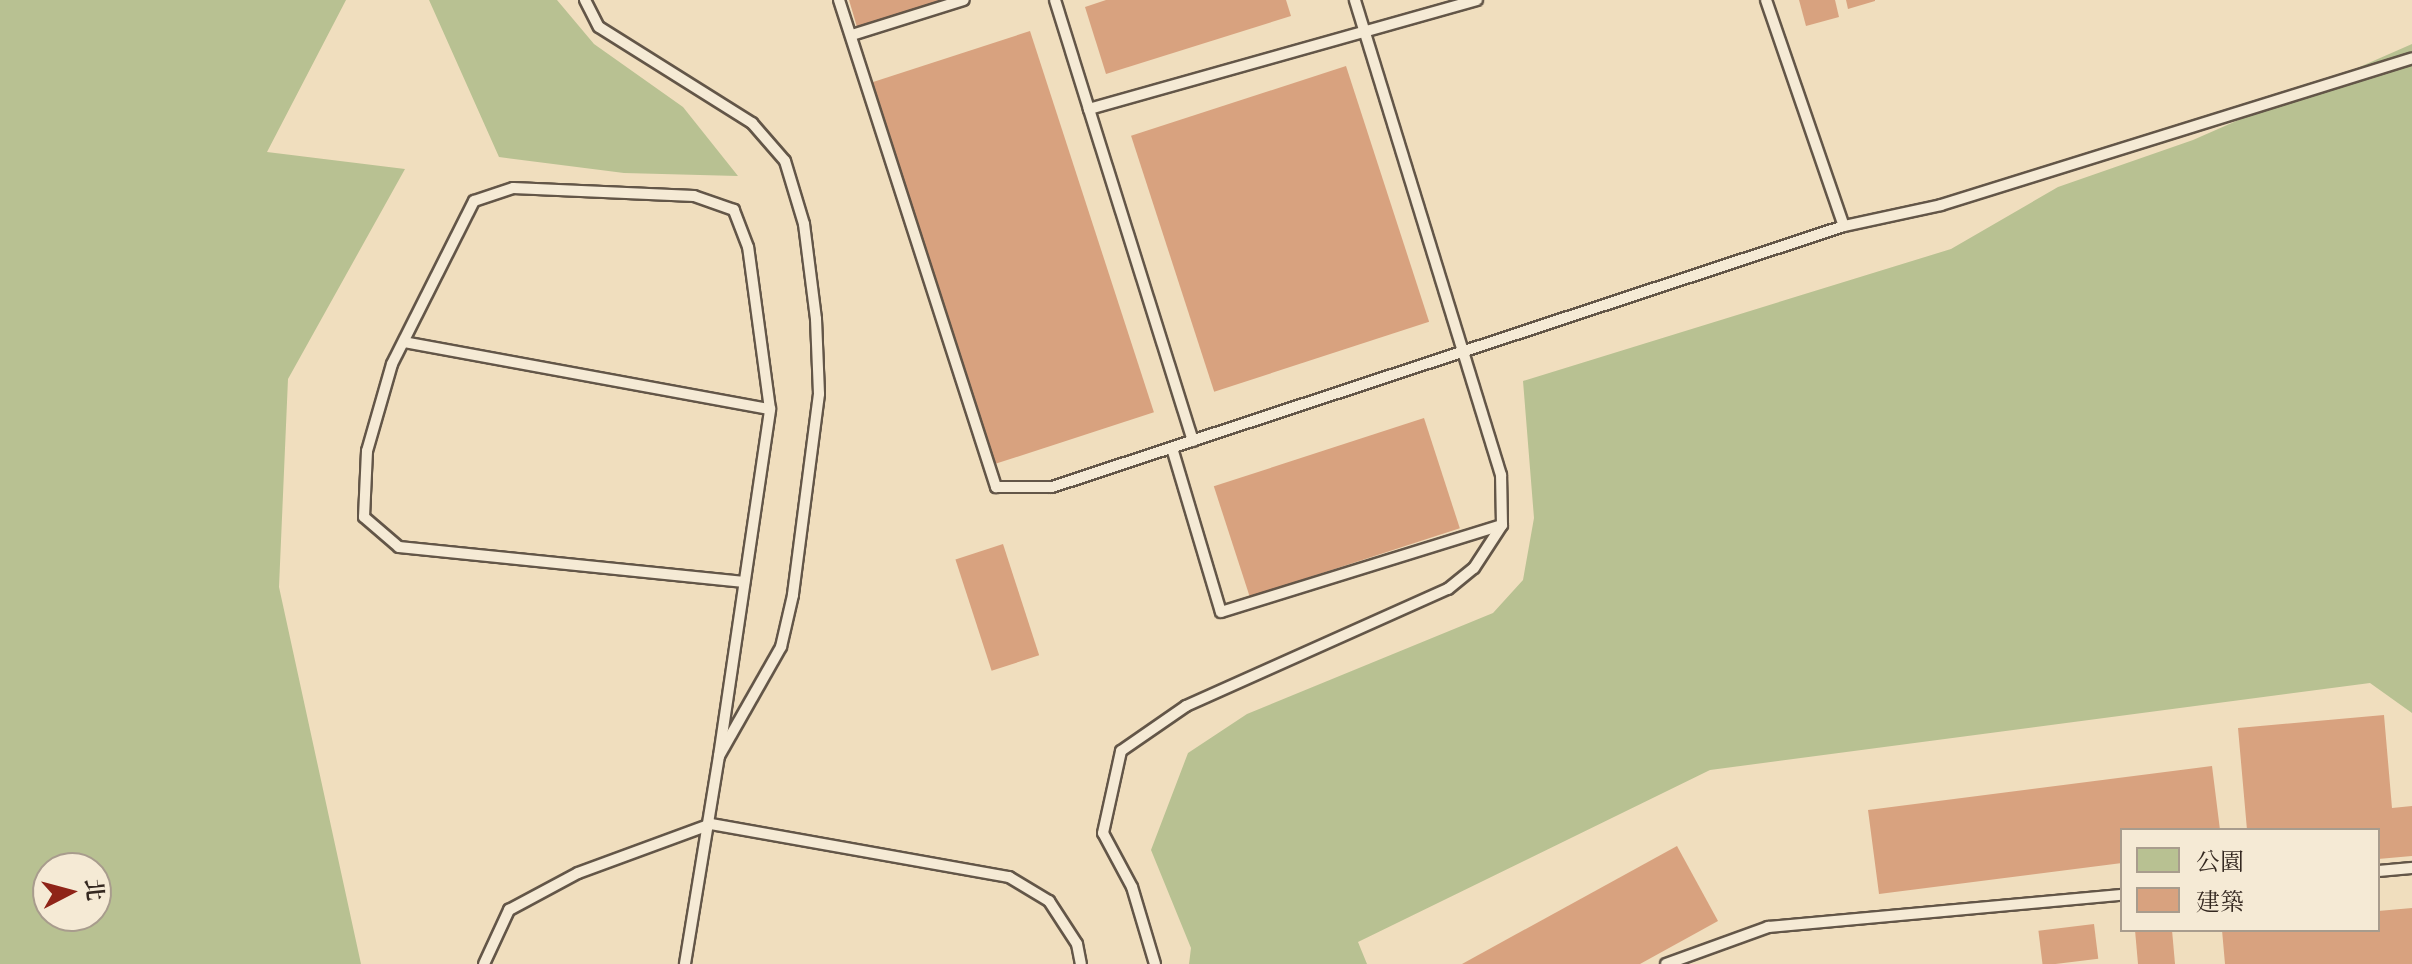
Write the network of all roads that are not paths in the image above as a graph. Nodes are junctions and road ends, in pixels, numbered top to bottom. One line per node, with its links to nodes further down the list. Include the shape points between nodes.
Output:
1 (585, 0): 20 (lane, via 599,27 752,123 785,161 804,224 819,394 793,595 769,673)
2 (839, 0): 9 (lane)
3 (964, 0): 9 (lane)
4 (1055, 0): 11 (lane)
5 (1355, 0): 8 (lane)
6 (1477, 0): 8 (lane)
7 (1766, 0): 12 (lane)
8 (1364, 34): 11 (lane); 14 (lane)
9 (852, 35): 17 (lane, via 996,487 1052,487)
10 (2412, 58): 12 (lane, via 1941,205)
11 (1089, 109): 16 (lane)
12 (1844, 226): 14 (lane)
13 (404, 342): 15 (lane); 15 (lane, via 474,201 513,188 694,196 734,210 748,247); 19 (lane, via 367,451 364,517 399,547)
14 (1462, 352): 16 (lane); 18 (lane, via 1501,475)
15 (770, 409): 19 (lane)
16 (1193, 441): 17 (lane)
17 (1172, 448): 18 (lane, via 1221,612)
18 (1502, 525): 28 (lane, via 1474,568 1448,589 1186,706 1121,751 1103,833 1132,887)
19 (744, 582): 20 (lane)
20 (719, 756): 21 (lane)
21 (711, 824): 25 (lane, via 578,873 509,910); 26 (lane); 27 (lane, via 1009,877 1049,901 1077,944)
22 (2412, 868): 23 (lane)
23 (2380, 871)
24 (2120, 895): 29 (lane, via 1768,927)
25 (484, 964)
26 (685, 964)
27 (1081, 964)
28 (1155, 964)
29 (1666, 964)

